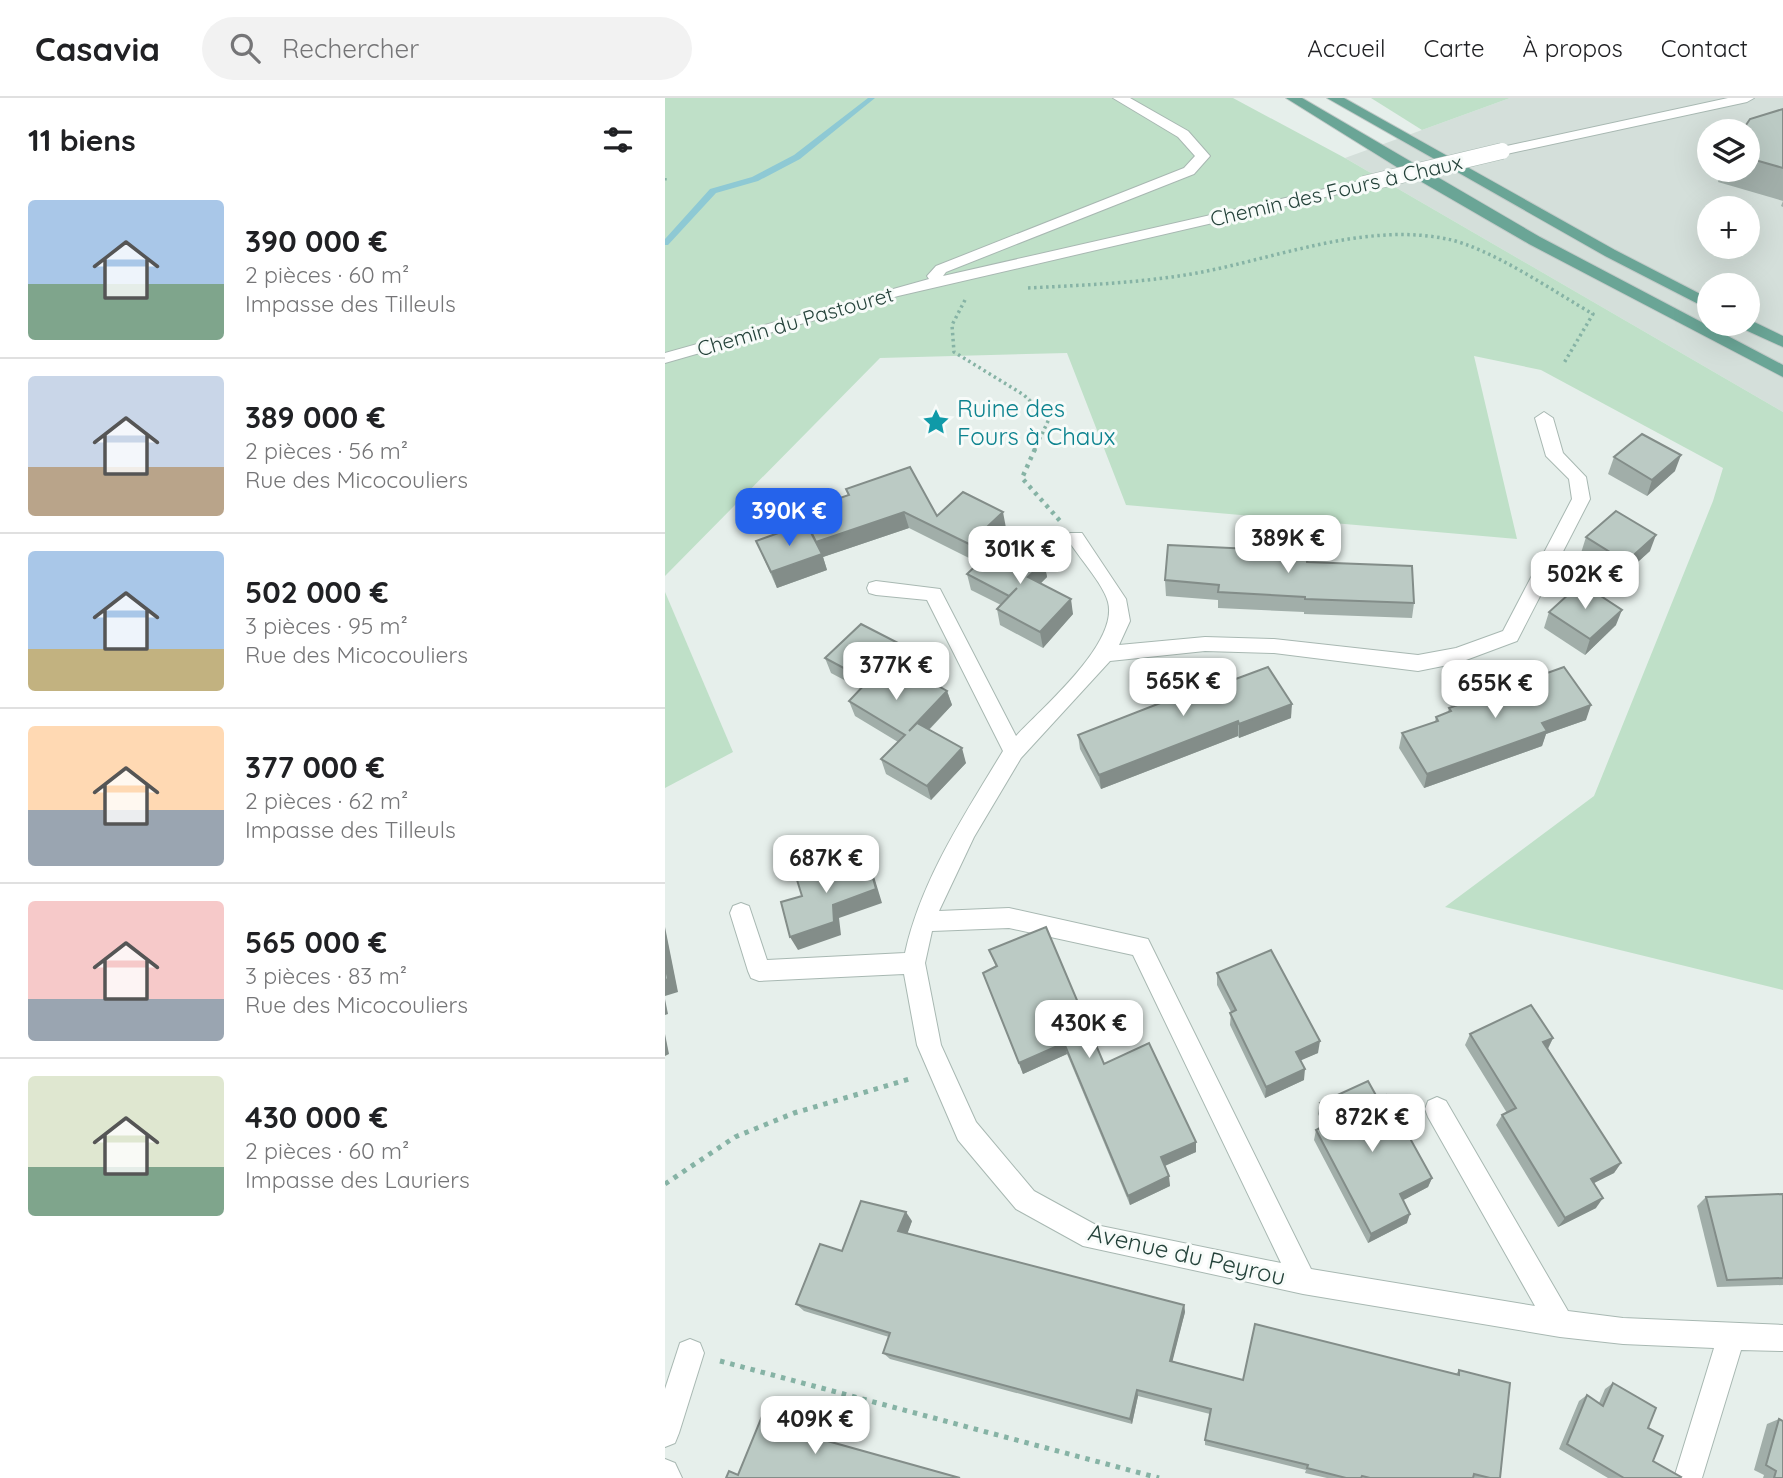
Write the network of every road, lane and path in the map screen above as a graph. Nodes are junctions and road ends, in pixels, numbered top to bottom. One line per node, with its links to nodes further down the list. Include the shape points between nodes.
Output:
1 (1120, 98): 6 (street, via 1184,135 1203,156 1189,171 941,269)
2 (1293, 98): 13 (main road, via 1479,209)
3 (1334, 98): 8 (main road)
4 (1747, 98): 5 (street, Chemin des Fours à Chaux, bridge)
5 (982, 272): 6 (street, Chemin des Fours à Chaux); 15 (path, via 952,325 954,352 1024,395 1049,419 1022,478)
6 (926, 285): 11 (street, Chemin du Pastouret)
7 (1021, 288): 12 (path, via 1113,284 1196,273 1364,237 1405,233 1475,247 1593,314)
8 (1697, 297)
9 (1760, 330): 10 (main road)
10 (1783, 342)
11 (665, 358)
12 (1564, 363)
13 (1783, 372)
14 (1544, 418): 17 (street, via 1555,456 1577,477 1581,499 1510,636 1458,655 1418,663 1274,646 1205,644)
15 (1076, 538): 17 (street, Avenue du Peyrou, via 1117,599 1119,621)
16 (876, 588): 18 (street, via 933,594)
17 (1105, 654): 18 (street, Avenue du Peyrou)
18 (1014, 752): 20 (street, Avenue du Peyrou, via 966,831)
19 (741, 913): 21 (street, via 759,971)
20 (923, 920): 21 (street, Avenue du Peyrou); 25 (street, via 1009,918 1140,947)
21 (914, 963): 22 (street, Avenue du Peyrou, via 929,1045)
22 (940, 1071): 24 (path, via 794,1113 735,1137); 25 (street, Avenue du Peyrou, via 967,1131 1025,1200 1092,1237)
23 (1437, 1109): 26 (street)
24 (665, 1184)
25 (1303, 1281): 26 (street, Avenue du Peyrou)
26 (1560, 1324): 27 (street, Avenue du Peyrou)
27 (1731, 1338): 28 (street, Avenue du Peyrou); 35 (street)
28 (1783, 1338)
29 (690, 1353): 30 (street); 32 (path)
30 (665, 1433)
31 (665, 1473): 33 (street)
32 (1142, 1476): 34 (path)
33 (668, 1478)
34 (1159, 1478)
35 (1688, 1478)

